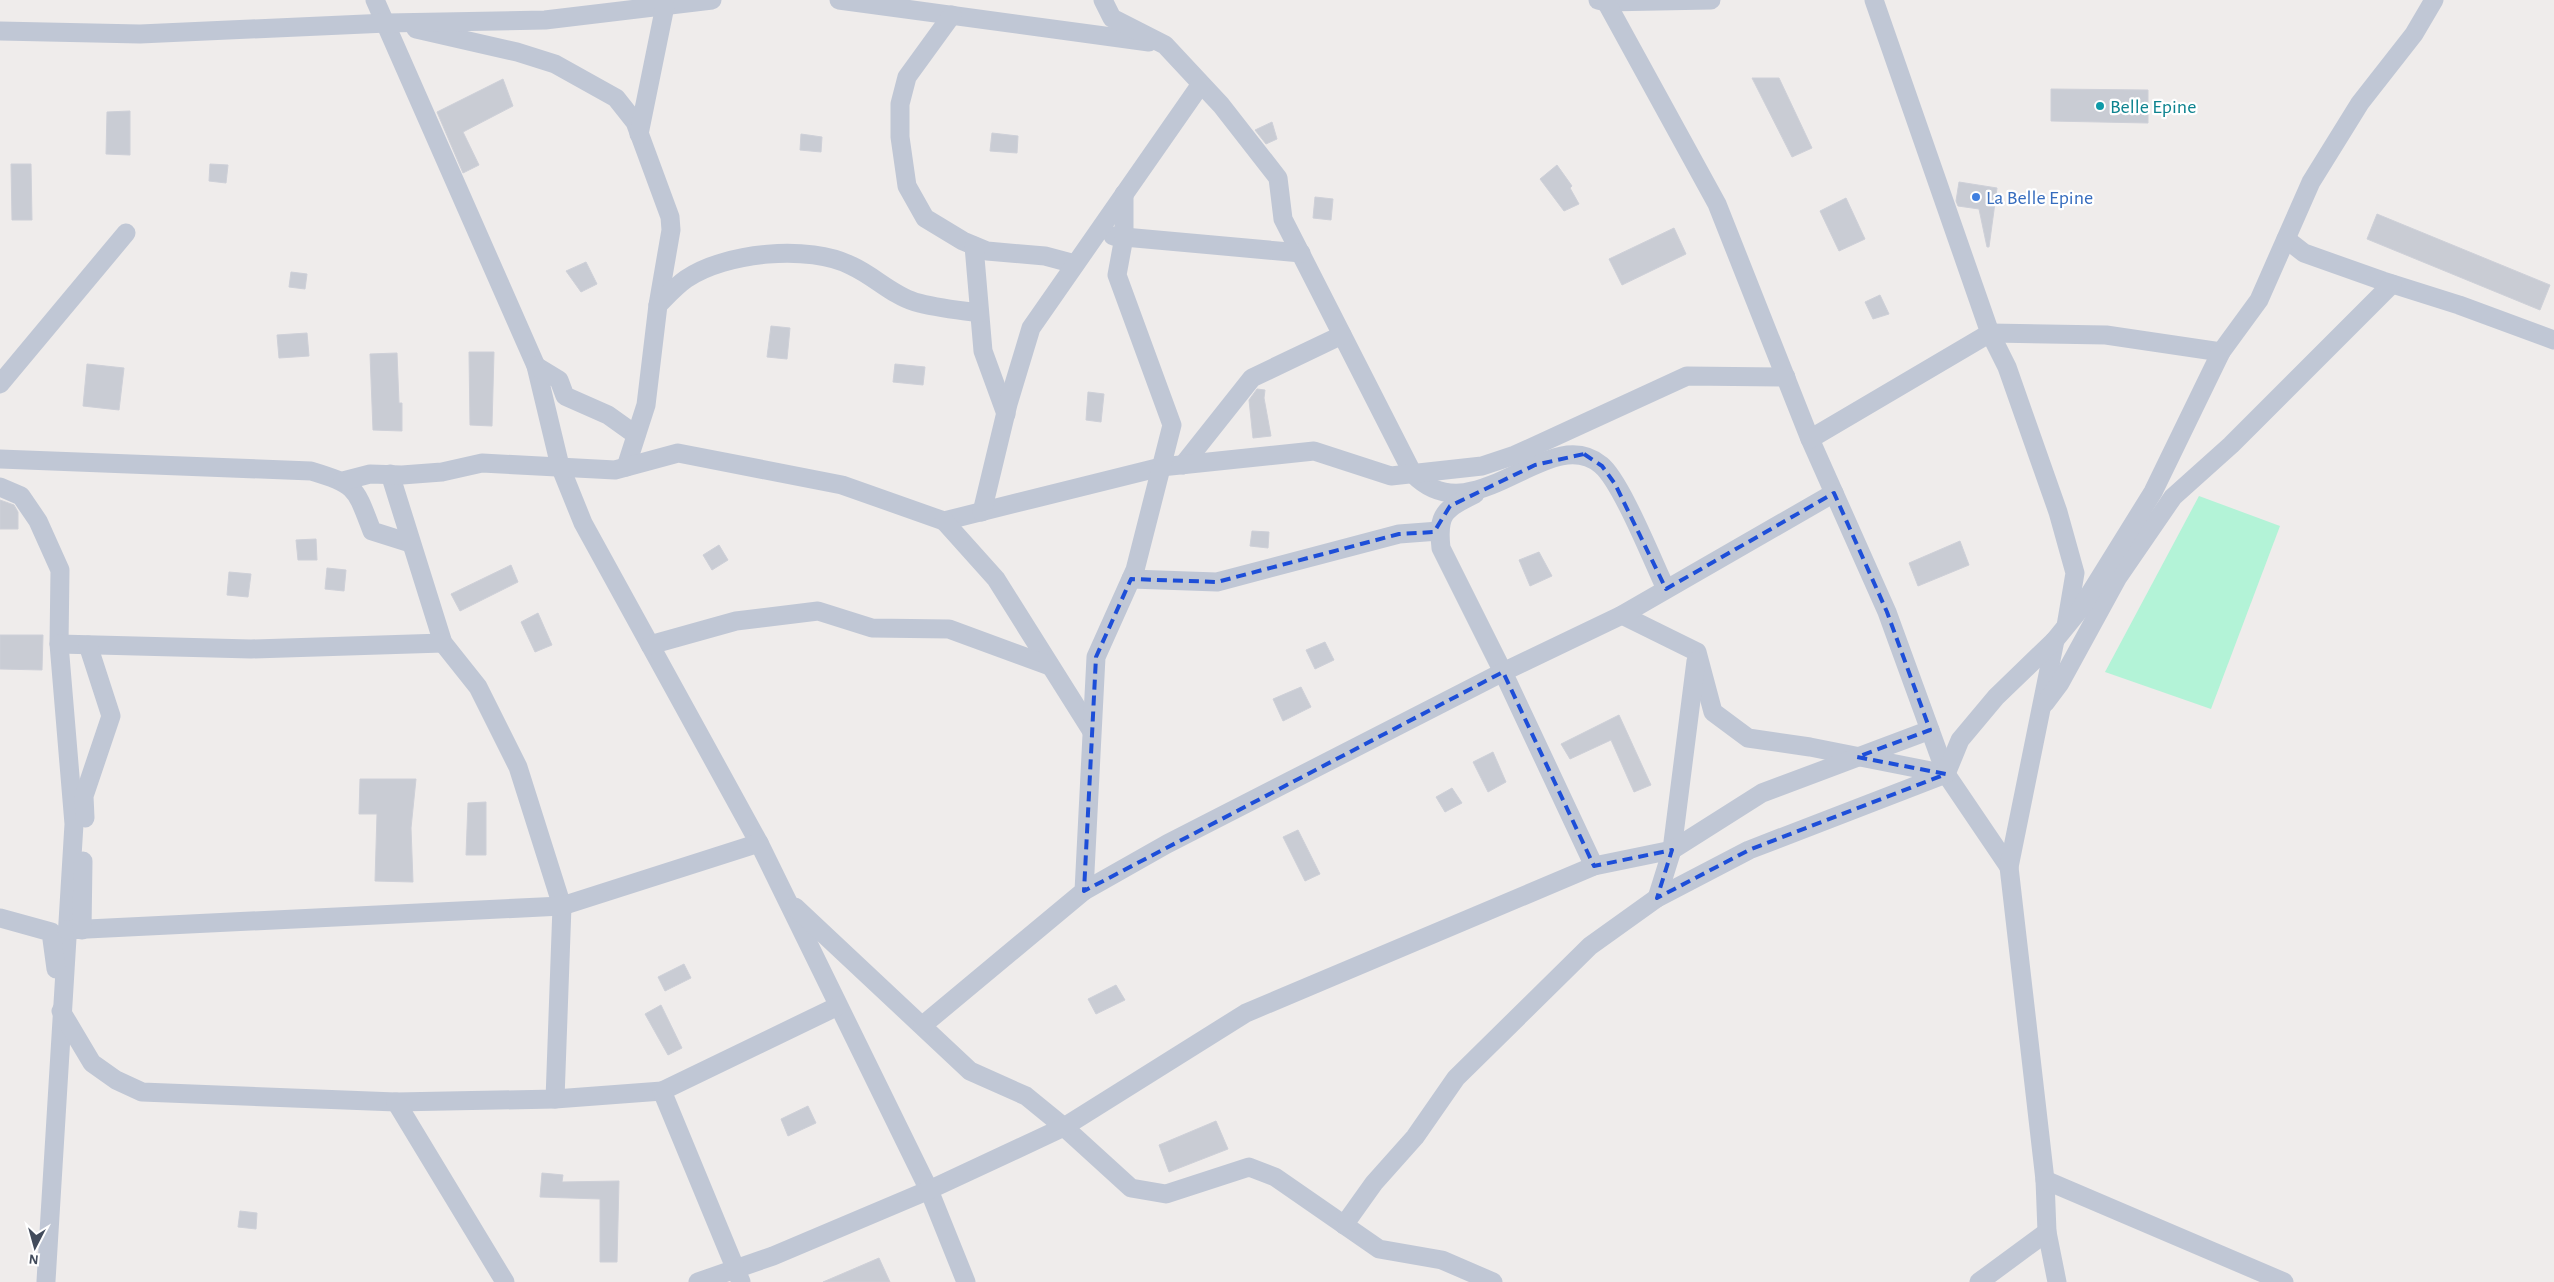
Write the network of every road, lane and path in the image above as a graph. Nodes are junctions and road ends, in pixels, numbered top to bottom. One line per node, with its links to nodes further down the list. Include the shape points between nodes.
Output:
1 (375, 0): 11 (street)
2 (712, 0): 9 (street)
3 (839, 0): 10 (street)
4 (1103, 0): 13 (street, via 1112,18)
5 (1710, 0): 8 (street)
6 (1874, 0): 27 (street)
7 (2434, 0): 20 (street, via 2414,34 2360,103 2320,166)
8 (1603, 1): 32 (street, via 1717,204)
9 (665, 6): 11 (street, via 545,20); 15 (street)
10 (952, 14): 13 (street); 21 (street, via 908,77 900,104 900,137 908,186 924,218)
11 (387, 23): 12 (street, via 140,34); 15 (street, via 556,64 616,98 635,122); 31 (street)
12 (0, 31)
13 (1165, 44): 14 (street)
14 (1202, 84): 16 (street); 22 (street, via 1278,178 1283,219)
15 (639, 134): 25 (street, via 670,216 671,230)
16 (1124, 194): 18 (street); 19 (street)
17 (126, 233): 33 (street)
18 (1096, 234): 19 (street); 23 (street)
19 (1124, 237): 22 (street); 41 (street, via 1117,276 1172,425)
20 (2286, 239): 24 (street, via 2304,253); 30 (street, via 2259,300)
21 (974, 246): 23 (street, via 987,251 1045,256); 26 (street)
22 (1301, 253): 28 (street)
23 (1075, 264): 34 (street, via 1031,328)
24 (2392, 284): 29 (street); 63 (street, via 2231,445 2173,497 2118,577 2060,683)
25 (658, 305): 26 (street, via 686,279 715,265 748,256 782,254 820,256 852,265 914,302); 35 (street, via 646,405)
26 (979, 313): 34 (street, via 983,351)
27 (1990, 332): 30 (street, via 2106,335); 36 (street); 55 (street, via 2007,367 2058,512 2075,573)
28 (1342, 335): 38 (street, via 1252,378); 43 (street)
29 (2554, 340)
30 (2221, 352): 55 (street, via 2153,492 2081,608)
31 (536, 366): 35 (street, via 558,380 565,396 608,415); 39 (street)
32 (1786, 376): 36 (street); 43 (street, via 1687,376 1515,455 1482,466)
33 (0, 384)
34 (1006, 414): 48 (street)
35 (636, 435): 40 (street)
36 (1810, 439): 47 (street)
37 (0, 459): 44 (street, via 311,472)
38 (1183, 464): 41 (street); 43 (street, via 1314,451 1391,476)
39 (560, 466): 40 (street, via 616,470); 42 (street, via 482,463 442,472); 59 (street, via 583,523)
40 (626, 467): 49 (street, via 678,453 842,485)
41 (1161, 467): 48 (street); 52 (street)
42 (390, 474): 44 (street, via 370,474); 51 (street)
43 (1413, 474): 46 (street, via 1424,486 1446,492)
44 (343, 481): 51 (street, via 359,495 372,531)
45 (0, 487): 57 (street, via 21,496 38,521 60,570)
46 (1481, 491): 50 (street, via 1450,506 1438,526); 53 (street, via 1536,464 1566,455 1584,454 1602,466 1615,484)
47 (1834, 493): 53 (street); 65 (street, via 1887,612)
48 (982, 512): 49 (street)
49 (944, 521): 61 (street, via 996,579)
50 (1439, 531): 52 (street, via 1399,534 1217,582); 62 (street, via 1440,548)
51 (410, 543): 56 (street)
52 (1131, 579): 64 (street, via 1096,657)
53 (1666, 589): 54 (street)
54 (1622, 615): 60 (street); 62 (street)
55 (2060, 634): 63 (street); 67 (street, via 1996,697 1960,740)
56 (443, 643): 58 (street, via 251,649); 75 (street, via 478,687 518,767)
57 (59, 644): 58 (street); 77 (street, via 74,824)
58 (88, 645): 77 (street, via 111,716 84,796)
59 (650, 645): 61 (street, via 736,621 818,611 872,628 949,629); 68 (street)
60 (1697, 652): 66 (street, via 1713,712 1748,738); 69 (street)
61 (1050, 666): 64 (street)
62 (1503, 672): 70 (street); 72 (street, via 1167,844)
63 (2041, 708): 71 (street)
64 (1092, 730): 72 (street)
65 (1930, 730): 66 (street); 67 (street)
66 (1857, 757): 67 (street); 69 (street, via 1762,793)
67 (1946, 774): 71 (street); 73 (street, via 1749,850)
68 (759, 844): 74 (street); 75 (street)
69 (1672, 850): 70 (street); 73 (street)
70 (1594, 866): 84 (street, via 1246,1013)
71 (2009, 867): 85 (street)
72 (1084, 891): 80 (street)
73 (1657, 898): 87 (street, via 1590,946 1456,1078 1415,1137 1374,1183)
74 (787, 900): 78 (street); 80 (street)
75 (562, 906): 77 (street); 82 (street)
76 (0, 918): 79 (street, via 51,932)
77 (74, 930): 79 (street)
78 (838, 1006): 81 (street); 86 (street)
79 (62, 1014): 83 (street, via 92,1064 142,1092); 90 (street)
80 (922, 1025): 84 (street, via 970,1071 1026,1096)
81 (662, 1091): 82 (street); 89 (street)
82 (555, 1099): 83 (street)
83 (396, 1102): 91 (street)
84 (1064, 1127): 86 (street); 87 (street, via 1131,1188 1166,1194 1249,1167 1275,1178)
85 (2045, 1180): 88 (street); 97 (street)
86 (929, 1190): 89 (street, via 773,1256); 93 (street)
87 (1344, 1226): 94 (street, via 1379,1248 1442,1260)
88 (2047, 1232): 95 (street); 96 (street)
89 (738, 1276): 92 (street)
90 (44, 1282)
91 (505, 1282)
92 (698, 1282)
93 (966, 1282)
94 (1492, 1282)
95 (1978, 1282)
96 (2057, 1282)
97 (2284, 1282)

